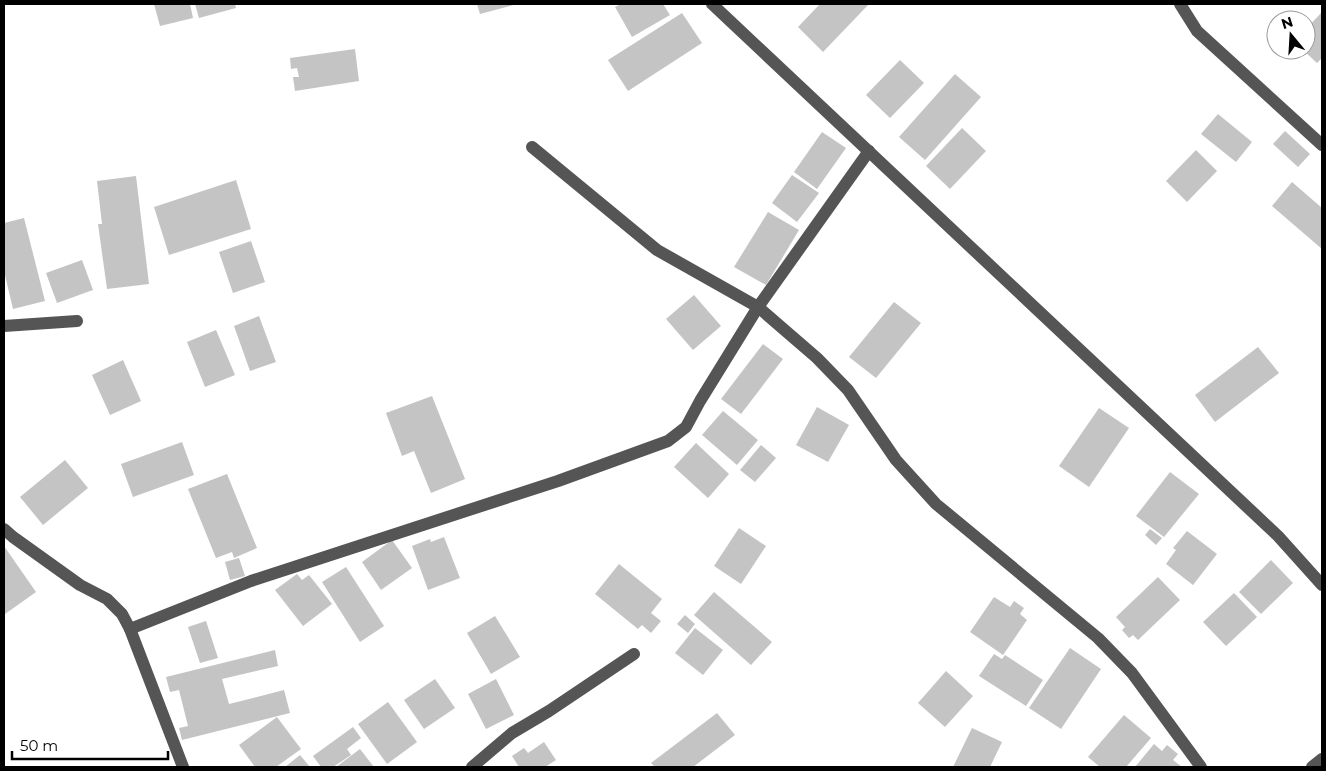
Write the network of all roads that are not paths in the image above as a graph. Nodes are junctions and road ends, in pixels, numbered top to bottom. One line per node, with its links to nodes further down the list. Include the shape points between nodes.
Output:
1 (712, 4): 5 (street)
2 (1180, 4): 3 (street, via 1197,32)
3 (1322, 145)
4 (532, 147): 6 (street, via 656,250)
5 (869, 150): 6 (street); 10 (street, via 1278,536)
6 (758, 307): 11 (street, via 686,428 668,441 558,481 251,581); 16 (street, via 817,358 848,390 896,460 936,504 1098,638 1132,673)
7 (78, 321): 8 (street)
8 (4, 326)
9 (4, 529): 11 (street, via 80,585 107,599 122,614)
10 (1322, 586)
11 (130, 629): 14 (street)
12 (634, 654): 15 (street, via 512,733)
13 (1322, 759): 17 (street)
14 (183, 767)
15 (472, 767)
16 (1201, 767)
17 (1312, 767)

